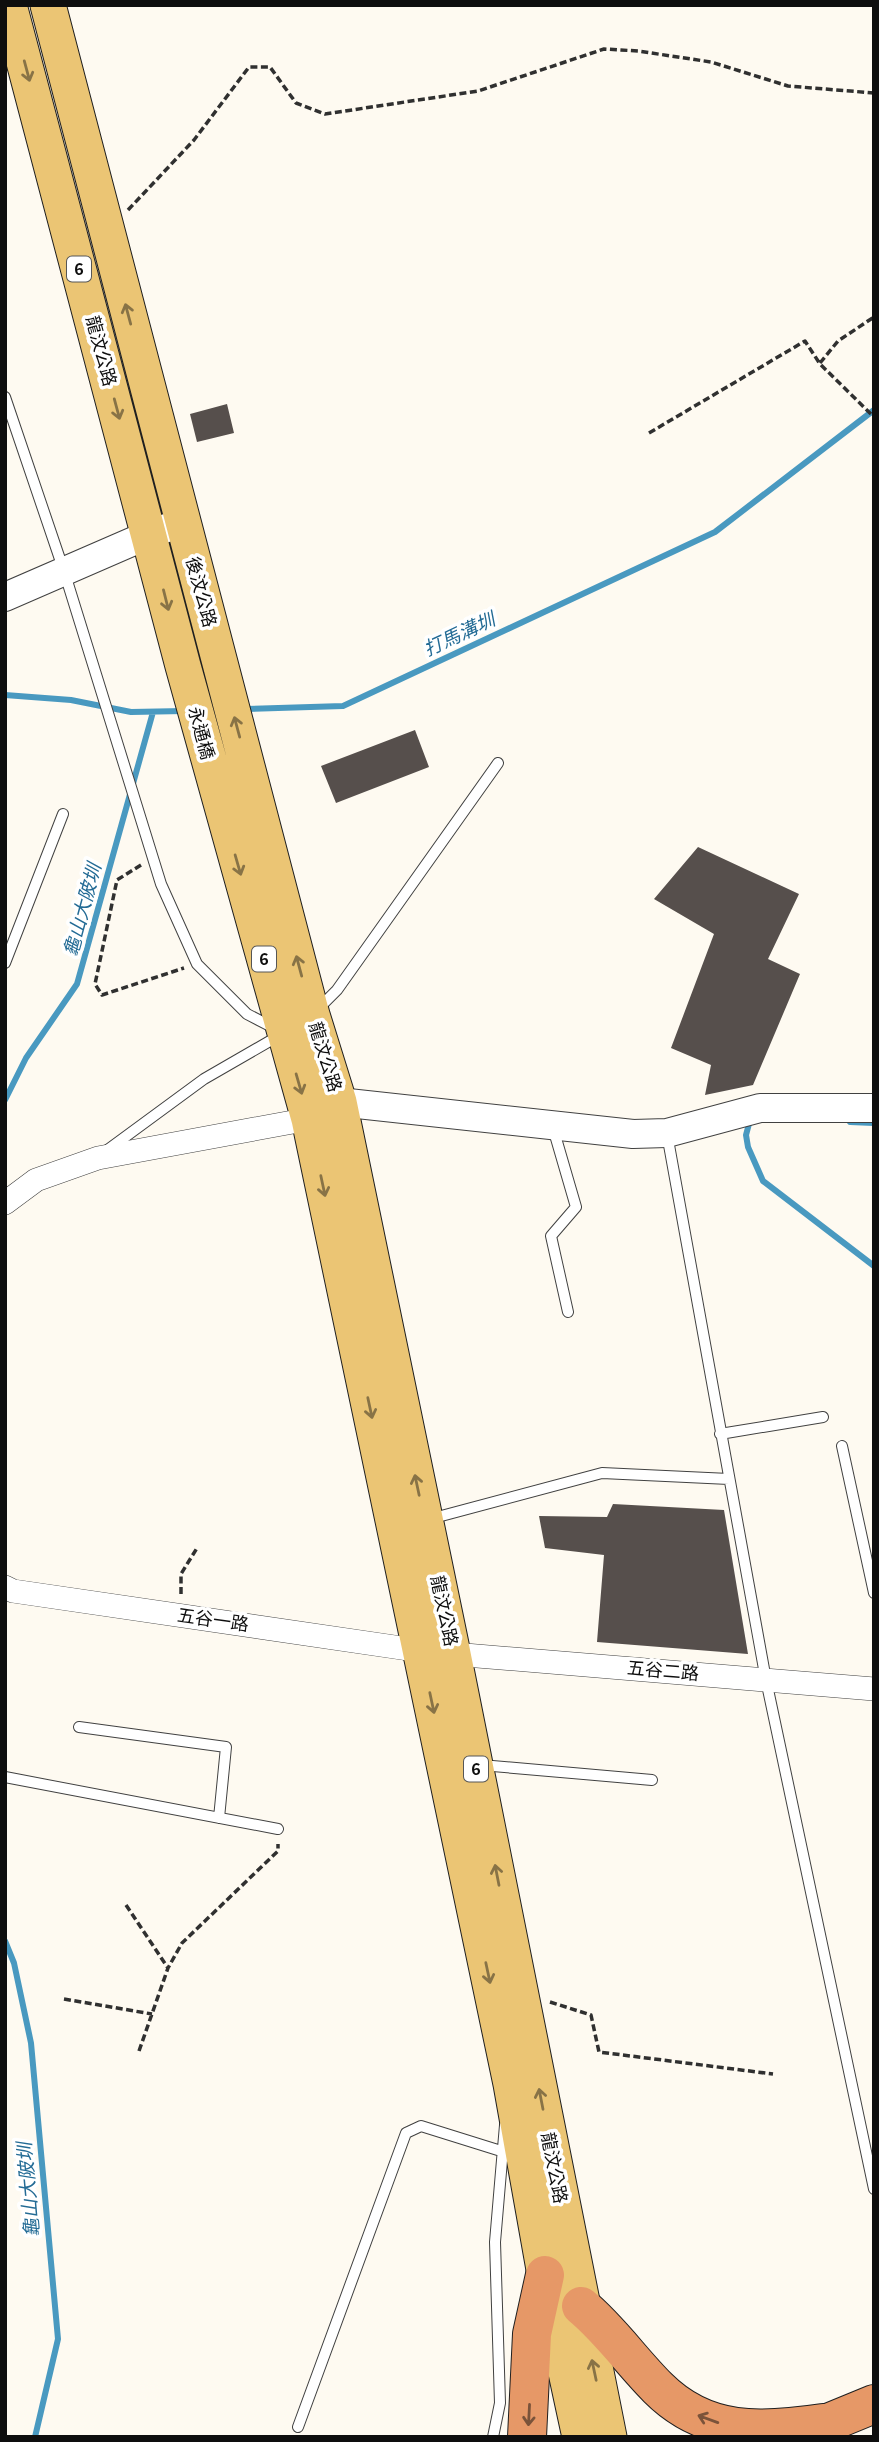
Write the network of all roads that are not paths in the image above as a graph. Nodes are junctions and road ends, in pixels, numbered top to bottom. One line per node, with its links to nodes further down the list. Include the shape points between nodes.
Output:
1 (9, 5): 5 (main road, 龍汶公路 / 6, one-way to 5)
2 (48, 5): 4 (main road, 龍汶公路 / 6, one-way to 2)
3 (5, 397): 6 (lane)
4 (183, 523): 5 (street); 8 (main road, 後汶公路 / 6)
5 (149, 534): 6 (street); 9 (main road, 後汶公路 / 6, one-way to 9)
6 (64, 570): 7 (street); 15 (lane, via 161,884 197,964 247,1014)
7 (5, 597)
8 (220, 662): 11 (main road, 永通橋 / 6, one-way to 8)
9 (183, 666): 12 (main road, 永通橋 / 6)
10 (498, 763): 15 (lane, via 337,990)
11 (254, 792): 15 (main road, 龍汶公路 / 6, one-way to 11)
12 (219, 799): 15 (main road, 龍汶公路 / 6, one-way to 15)
13 (63, 814): 14 (lane)
14 (5, 963)
15 (298, 1024): 16 (main road, 龍汶公路 / 6); 18 (main road, 龍汶公路 / 6, one-way to 18); 21 (lane, via 204,1079)
16 (339, 1102): 18 (main road); 19 (street); 28 (main road, 龍汶公路 / 6, one-way to 16)
17 (873, 1104): 20 (street, via 760,1108)
18 (309, 1119): 21 (street); 31 (main road, 龍汶公路 / 6, one-way to 31)
19 (553, 1128): 20 (street); 23 (lane, via 576,1207 551,1236)
20 (667, 1133): 25 (lane)
21 (98, 1158): 22 (street, via 36,1180)
22 (5, 1203)
23 (568, 1312)
24 (822, 1417): 25 (lane)
25 (720, 1434): 27 (lane)
26 (842, 1446): 30 (lane)
27 (729, 1479): 28 (lane, via 602,1473); 32 (lane)
28 (424, 1520): 31 (main road, 龍汶公路 / 6)
29 (5, 1587): 31 (street, 五谷一路)
30 (874, 1592)
31 (437, 1653): 32 (street, 五谷二路); 35 (main road, 龍汶公路 / 6); 40 (main road, 龍汶公路 / 6, one-way to 40)
32 (766, 1680): 33 (street, 五谷二路); 42 (lane)
33 (874, 1689)
34 (79, 1727): 38 (lane, via 226,1747)
35 (475, 1764): 37 (lane); 44 (main road, 龍汶公路 / 6, one-way to 35)
36 (5, 1777): 38 (lane)
37 (652, 1780)
38 (219, 1818): 39 (lane)
39 (278, 1829)
40 (511, 2084): 41 (lane); 43 (main road, 龍汶公路 / 6)
41 (501, 2151): 46 (lane, via 421,2126 406,2133); 48 (lane, via 495,2242 500,2403)
42 (874, 2189)
43 (545, 2275): 49 (highway, one-way to 49, via 532,2334); 50 (main road, 龍汶公路 / 6)
44 (581, 2306): 47 (highway, one-way to 44, via 736,2429 695,2414 660,2390 607,2328); 51 (main road, 龍汶公路 / 6, one-way to 44)
45 (874, 2404): 47 (highway)
46 (298, 2427)
47 (809, 2430)
48 (493, 2437)
49 (527, 2437)
50 (580, 2437)
51 (608, 2437)

